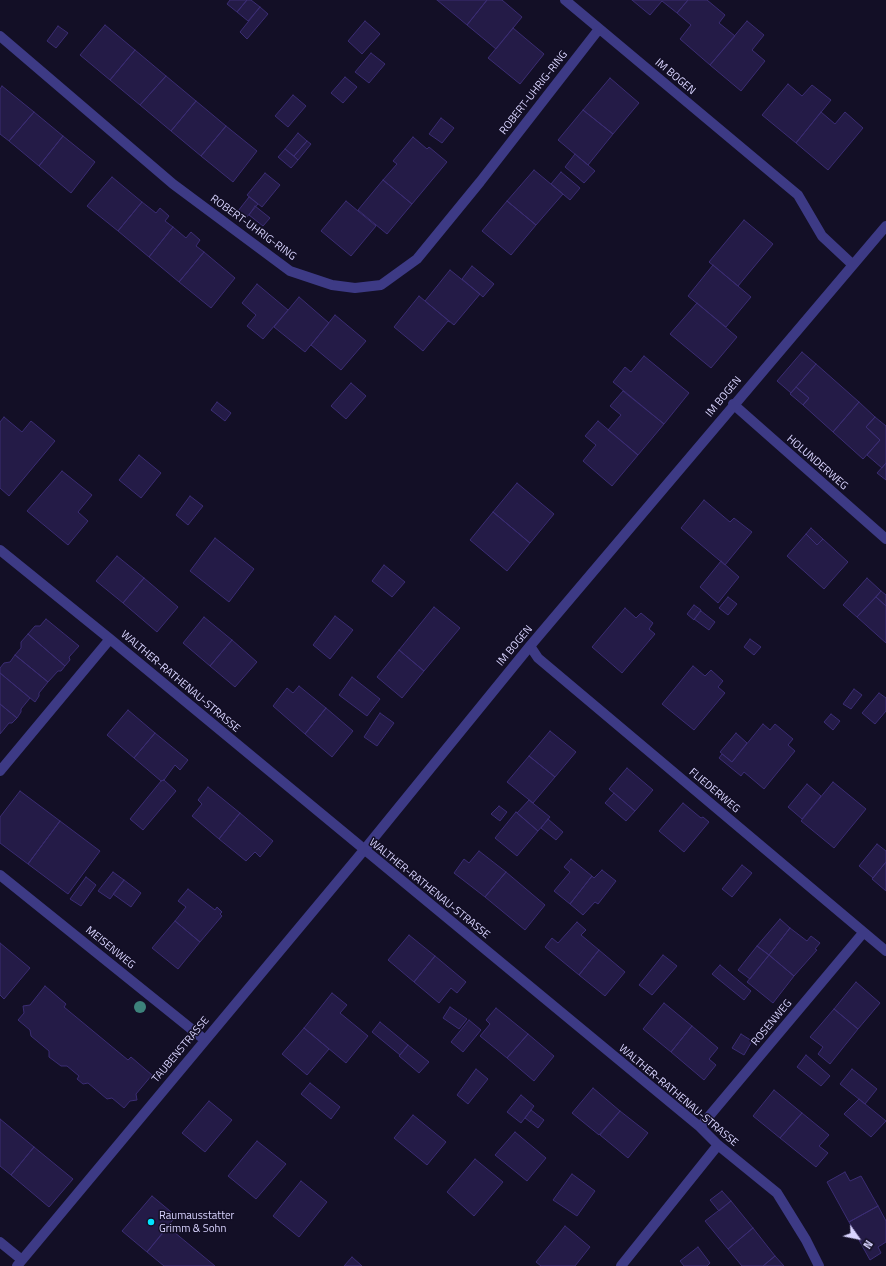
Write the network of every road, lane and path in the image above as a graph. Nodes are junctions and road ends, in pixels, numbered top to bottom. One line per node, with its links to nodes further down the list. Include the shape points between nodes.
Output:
1 (565, 0): 2 (street, IM BOGEN)
2 (599, 29): 3 (street, ROBERT-UHRIG-RING, via 417,259 380,285 355,288 332,285 290,270 173,184); 5 (street, IM BOGEN, via 798,195 822,236)
3 (0, 36)
4 (886, 226): 5 (street)
5 (853, 265): 6 (street, IM BOGEN)
6 (733, 404): 7 (street, HOLUNDERWEG); 10 (street, IM BOGEN)
7 (886, 539)
8 (0, 550): 9 (street, WALTHER-RATHENAU-STRASSE)
9 (110, 639): 11 (street); 12 (street, WALTHER-RATHENAU-STRASSE)
10 (530, 646): 12 (street, IM BOGEN); 14 (street, FLIEDERWEG, via 538,658)
11 (0, 771)
12 (364, 850): 16 (street, TAUBENSTRASSE); 17 (street, WALTHER-RATHENAU-STRASSE)
13 (0, 875): 16 (street, MEISENWEG)
14 (863, 934): 15 (street, FLIEDERWEG); 17 (street, ROSENWEG)
15 (886, 951)
16 (205, 1040): 20 (street, TAUBENSTRASSE)
17 (700, 1127): 18 (street, WALTHER-RATHENAU-STRASSE)
18 (718, 1145): 21 (street); 22 (street, WALTHER-RATHENAU-STRASSE, via 777,1193)
19 (0, 1242): 20 (street)
20 (20, 1263)
21 (621, 1266)
22 (819, 1266)

